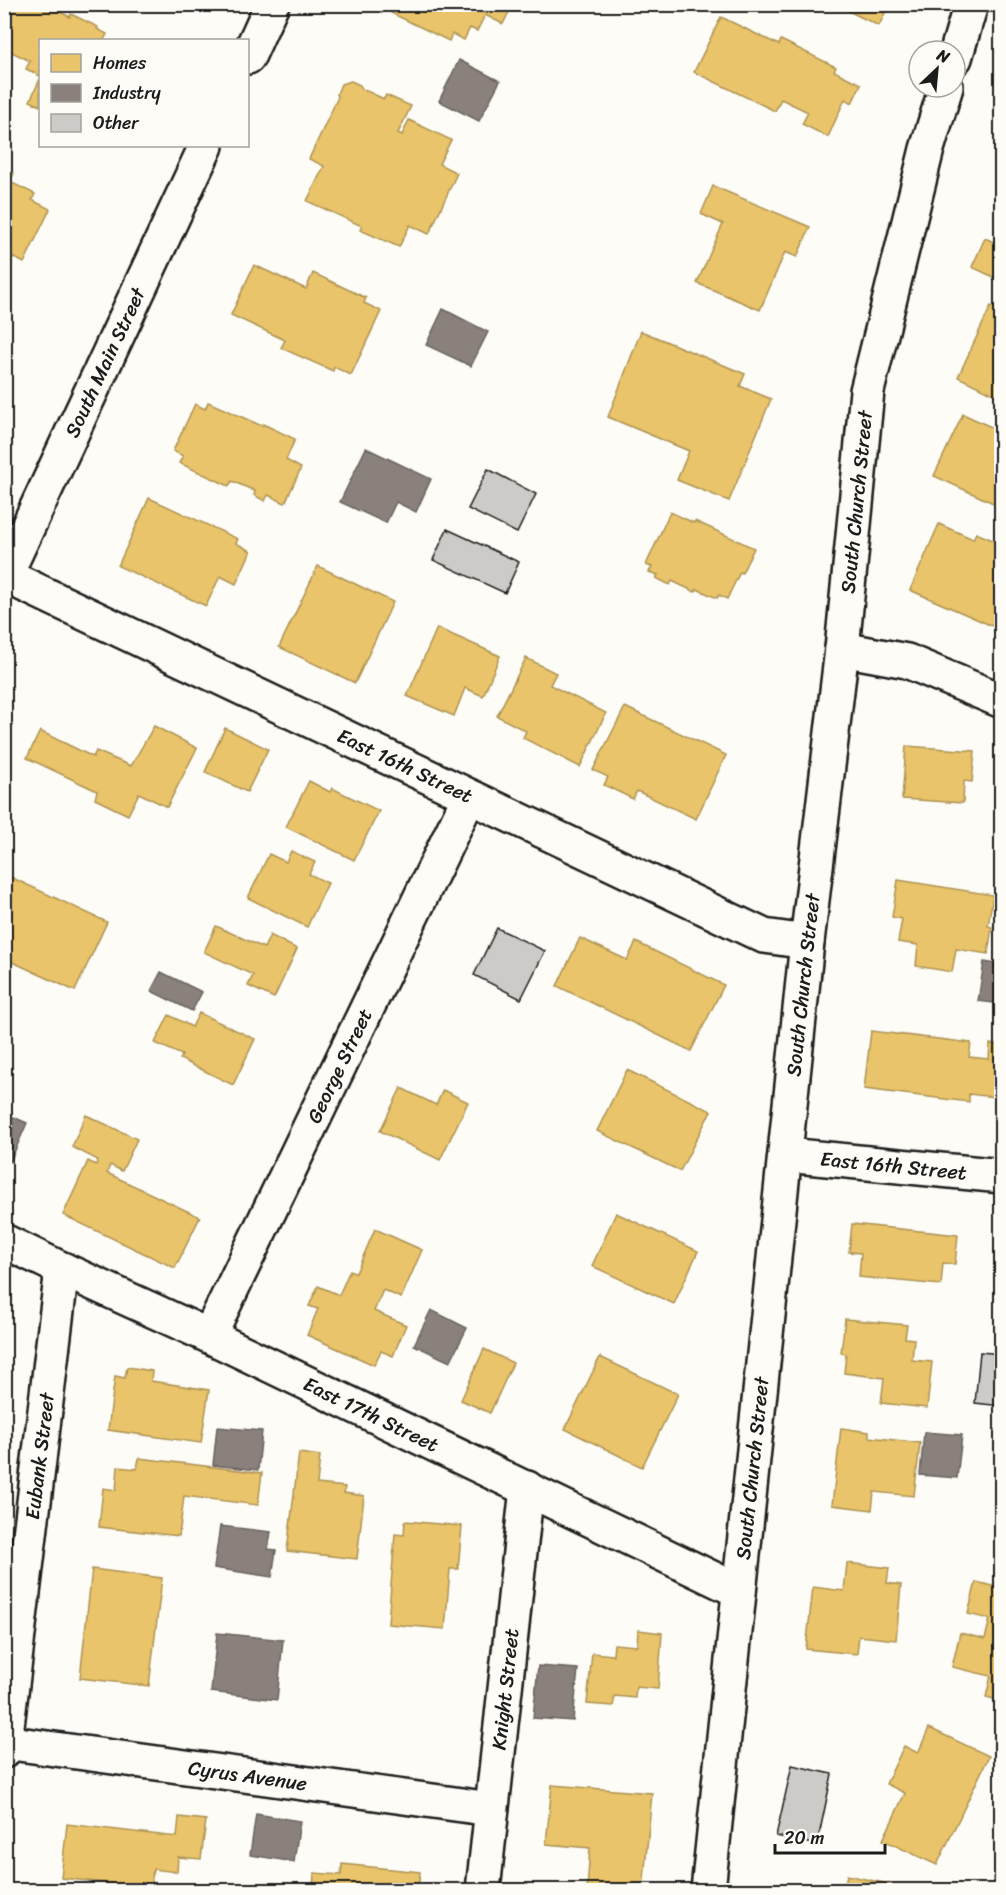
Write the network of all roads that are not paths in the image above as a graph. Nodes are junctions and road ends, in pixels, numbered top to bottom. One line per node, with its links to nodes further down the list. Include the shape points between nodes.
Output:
1 (272, 4): 4 (street)
2 (971, 4): 3 (street)
3 (961, 39)
4 (249, 55)
5 (942, 99): 8 (street, South Church Street, via 867,391)
6 (206, 147): 7 (street, South Main Street)
7 (5, 576): 10 (street, East 16th Street)
8 (842, 649): 9 (street, via 907,662); 11 (street, South Church Street)
9 (1002, 700)
10 (469, 797): 11 (street, East 16th Street, via 764,936); 16 (street, George Street)
11 (807, 942): 12 (street, South Church Street)
12 (786, 1155): 13 (street, East 16th Street); 18 (street, South Church Street)
13 (1002, 1176)
14 (4, 1241): 15 (street, East 17th Street)
15 (62, 1269): 16 (street, East 17th Street); 19 (street, Eubank Street)
16 (209, 1336): 17 (street, East 17th Street)
17 (526, 1488): 18 (street, East 17th Street); 20 (street, Knight Street)
18 (739, 1591): 22 (street, South Church Street)
19 (5, 1745): 20 (street, Cyrus Avenue)
20 (491, 1809): 21 (street, Knight Street)
21 (483, 1890)
22 (708, 1890)

